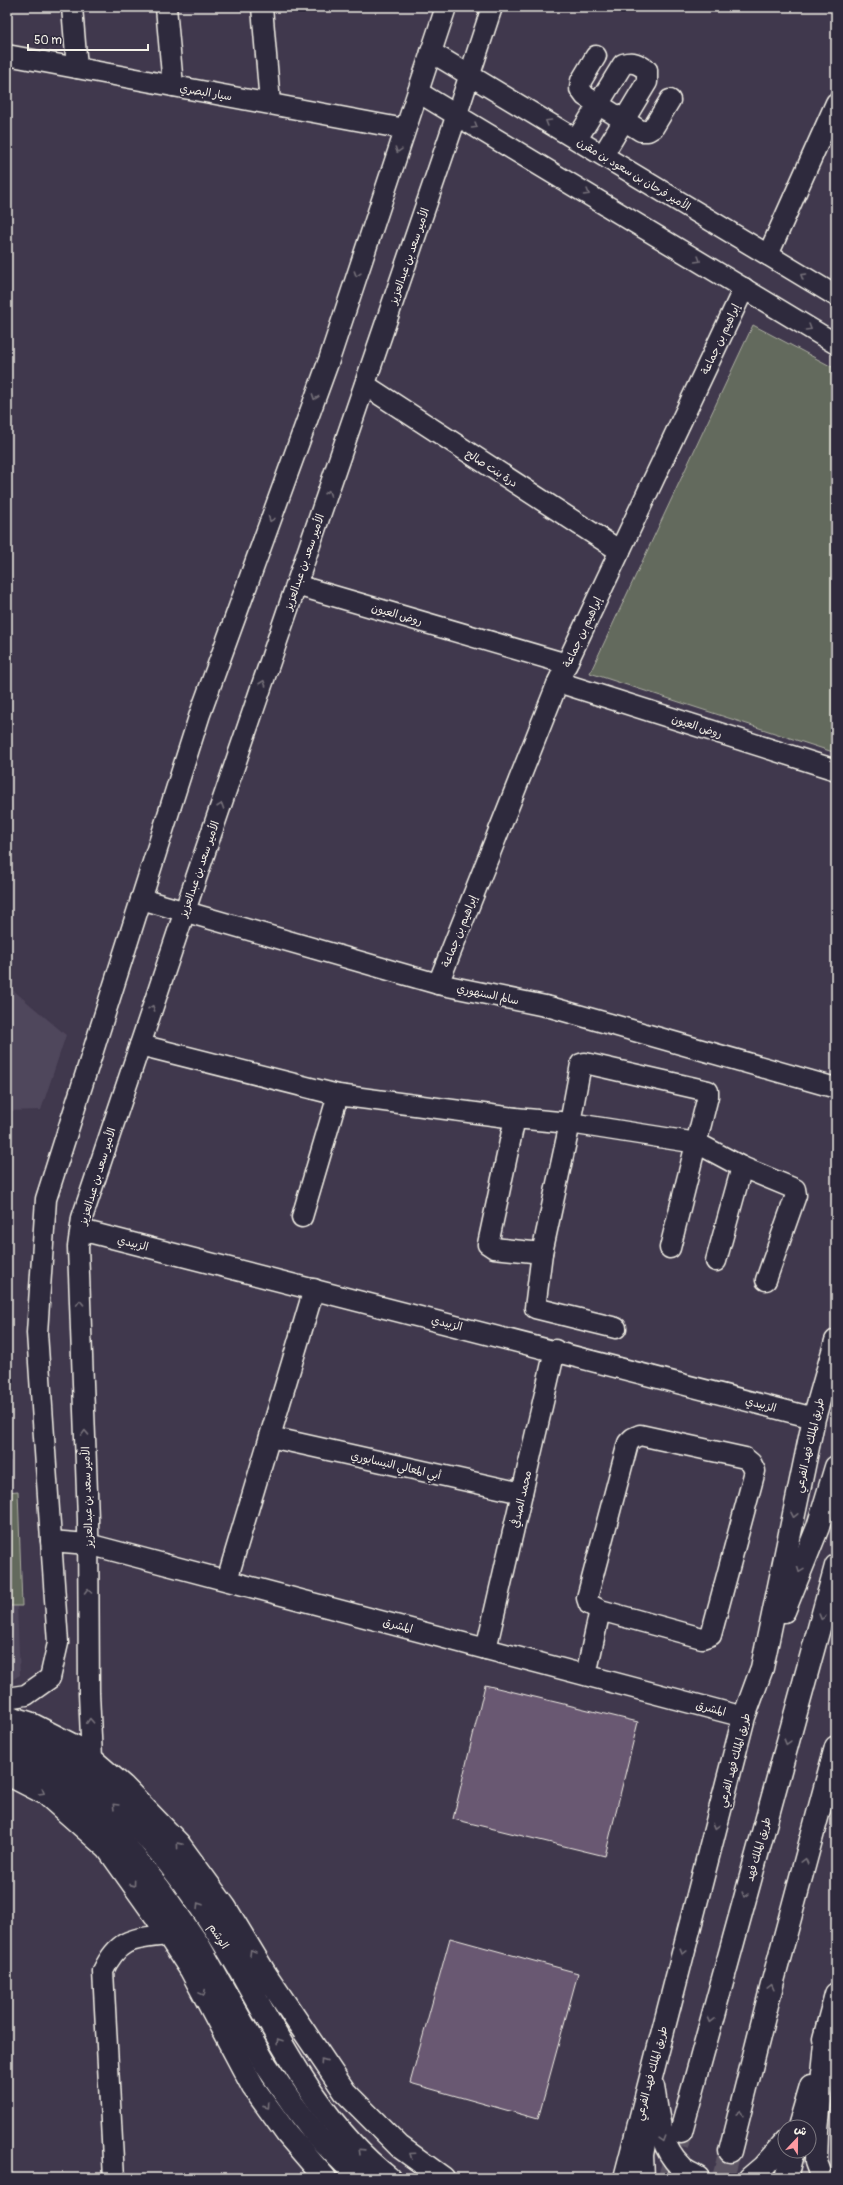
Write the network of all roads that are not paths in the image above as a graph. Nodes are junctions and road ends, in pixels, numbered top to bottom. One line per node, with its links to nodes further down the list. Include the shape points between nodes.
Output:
1 (72, 7): 9 (street)
2 (166, 7): 11 (street)
3 (262, 7): 14 (street)
4 (446, 7): 6 (street)
5 (492, 7): 10 (street, الأمير سعد بن عبدالعزيز)
6 (431, 52): 10 (street, الأمير فرحان بن سعود بن مقرن); 12 (street)
7 (7, 55): 9 (street, سيار البصري)
8 (596, 56): 16 (street, via 581,82 580,89 585,96)
9 (77, 68): 11 (street, سيار البصري)
10 (470, 74): 17 (street, الأمير سعد بن عبدالعزيز); 20 (street, الأمير فرحان بن سعود بن مقرن, one-way to 10)
11 (173, 86): 14 (street, سيار البصري)
12 (418, 92): 17 (street); 19 (street)
13 (670, 100): 18 (street, via 653,128 648,131 641,131)
14 (270, 103): 19 (street, سيار البصري)
15 (836, 103): 22 (street)
16 (599, 104): 18 (street); 18 (street, via 624,64 637,63 647,70 647,82); 20 (street)
17 (457, 115): 23 (street, one-way to 23); 26 (street, الأمير سعد بن عبدالعزيز)
18 (624, 120): 21 (street)
19 (406, 129): 32 (street, one-way to 32, via 328,360 200,714)
20 (577, 139): 21 (street, الأمير فرحان بن سعود بن مقرن)
21 (603, 155): 22 (street, الأمير فرحان بن سعود بن مقرن)
22 (768, 255): 24 (street, الأمير فرحان بن سعود بن مقرن, one-way to 22)
23 (744, 288): 25 (street, one-way to 25); 27 (street, إبراهيم بن جماعة)
24 (836, 296)
25 (836, 344)
26 (365, 385): 27 (street, درة بنت صالح); 28 (street, الأمير سعد بن عبدالعزيز, one-way to 26)
27 (620, 551): 29 (street, إبراهيم بن جماعة)
28 (296, 585): 29 (street, روض العيون); 33 (street, الأمير سعد بن عبدالعزيز, one-way to 28)
29 (567, 664): 30 (street, إبراهيم بن جماعة)
30 (558, 682): 31 (street, روض العيون); 34 (street, إبراهيم بن جماعة)
31 (836, 770)
32 (141, 899): 33 (street, سالم السنهوري); 56 (street, via 46,1199 37,1333)
33 (184, 913): 34 (street, سالم السنهوري); 35 (street, الأمير سعد بن عبدالعزيز, one-way to 33)
34 (438, 984): 36 (street, سالم السنهوري, via 550,1007)
35 (140, 1045): 37 (street); 43 (street, الأمير سعد بن عبدالعزيز, via 82,1218)
36 (836, 1088)
37 (338, 1095): 38 (street); 42 (street)
38 (514, 1118): 39 (street); 45 (street, via 488,1244 494,1248)
39 (570, 1123): 40 (street); 40 (street, via 578,1071 580,1064 585,1063 706,1090 708,1096); 45 (street)
40 (697, 1143): 41 (street); 44 (street)
41 (742, 1167): 46 (street); 47 (street, via 795,1189 796,1195)
42 (302, 1217)
43 (81, 1230): 48 (street, الزبيدي); 57 (street, الأمير سعد بن عبدالعزيز, one-way to 43, via 78,1248)
44 (670, 1248)
45 (542, 1253): 49 (street, via 535,1308)
46 (716, 1261)
47 (766, 1280)
48 (314, 1289): 51 (street, الزبيدي); 53 (street)
49 (616, 1328)
50 (836, 1341): 52 (main road, طريق الملك فهد الفرعي)
51 (555, 1350): 52 (street, الزبيدي); 55 (street, محمد الصدفي)
52 (814, 1418): 62 (main road, طريق الملك فهد الفرعي, one-way to 62)
53 (270, 1437): 55 (street, أبي المعالي النيسابوري); 59 (street)
54 (836, 1467): 62 (main road, one-way to 62, via 818,1526)
55 (522, 1493): 61 (street, محمد الصدفي)
56 (51, 1541): 57 (street, المشرق); 64 (street, via 58,1643 50,1678 26,1696)
57 (88, 1544): 59 (street, المشرق); 70 (street, الأمير سعد بن عبدالعزيز, one-way to 57)
58 (836, 1566): 81 (main road, طريق الملك فهد, one-way to 81)
59 (227, 1580): 61 (street, المشرق)
60 (600, 1610): 60 (street, via 702,1638 711,1635 755,1471 746,1458 640,1435 628,1443 587,1598 589,1604); 63 (street)
61 (486, 1649): 63 (street, المشرق)
62 (762, 1668): 66 (main road, طريق الملك فهد الفرعي)
63 (586, 1675): 66 (street, المشرق)
64 (7, 1698)
65 (7, 1716): 70 (main road, via 29,1723 67,1742)
66 (744, 1717): 74 (main road, طريق الملك فهد الفرعي, one-way to 74)
67 (7, 1733): 89 (main road, الوشم, one-way to 67, via 346,2136 316,2098 275,2035 240,1970 190,1890 154,1846 98,1788 65,1764 30,1743)
68 (836, 1747): 83 (main road, one-way to 68)
69 (7, 1755): 88 (main road, الوشم, via 58,1782 107,1822 159,1888 198,1944 266,2065 317,2136)
70 (92, 1760): 90 (main road, one-way to 70, via 400,2147 345,2092 270,1981 225,1907 179,1844 123,1786)
71 (7, 1774): 72 (main road, one-way to 72, via 46,1794 108,1849)
72 (168, 1935): 86 (street, via 130,1939 111,1955 103,1971); 87 (main road, one-way to 87, via 191,1970 253,2086 286,2134)
73 (836, 1994): 75 (main road)
74 (670, 2002): 77 (main road); 78 (main road, طريق الملك فهد الفرعي)
75 (828, 2025): 76 (main road); 98 (main road, via 816,2130 816,2162)
76 (811, 2085): 79 (main road); 80 (main road)
77 (653, 2087): 93 (main road, via 642,2155); 94 (main road, one-way to 94, via 667,2151 680,2167)
78 (641, 2112): 91 (main road, via 617,2171); 92 (main road, طريق الملك فهد الفرعي)
79 (796, 2119)
80 (801, 2119)
81 (681, 2132)
82 (777, 2150): 95 (main road)
83 (730, 2151)
84 (781, 2159): 96 (main road)
85 (791, 2159): 97 (main road)
86 (114, 2178)
87 (325, 2178)
88 (359, 2178)
89 (389, 2178)
90 (444, 2178)
91 (611, 2178)
92 (625, 2178)
93 (643, 2178)
94 (698, 2178)
95 (750, 2178)
96 (773, 2178)
97 (786, 2178)
98 (822, 2178)

